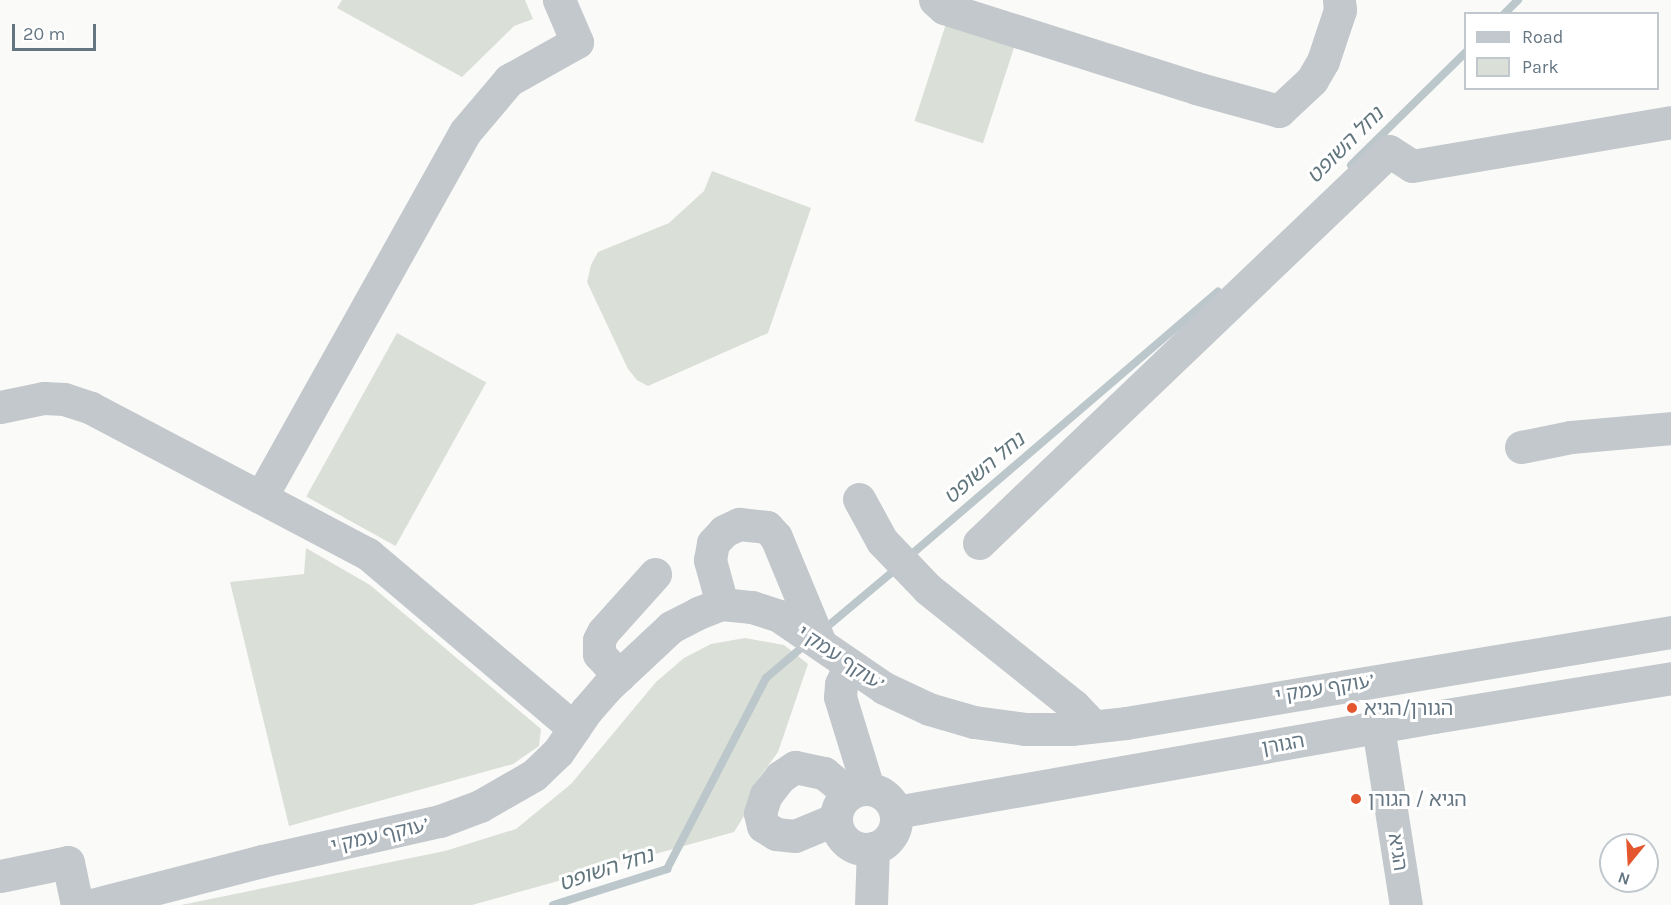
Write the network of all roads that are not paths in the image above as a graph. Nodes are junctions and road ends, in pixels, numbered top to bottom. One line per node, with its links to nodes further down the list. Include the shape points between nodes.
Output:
1 (559, 0): 8 (street, via 577,42 509,81 465,132)
2 (935, 0): 3 (street, via 944,8 1279,111 1312,80 1323,61 1340,10)
3 (1339, 0)
4 (1671, 123): 10 (street, via 1412,166 1389,151)
5 (0, 407): 8 (street, via 44,398 75,402)
6 (1671, 428): 7 (street, via 1571,437)
7 (1521, 447)
8 (261, 498): 20 (street, via 381,563)
9 (859, 498): 18 (street, via 882,541 928,589 1074,705)
10 (979, 543)
11 (655, 574): 16 (street, via 599,640 599,654)
12 (722, 604): 14 (street, עוקף עמק י’, via 752,607 779,616); 14 (street, via 710,560 713,543 724,531 739,524 767,527 776,537); 16 (street, עוקף עמק י’, via 671,627)
13 (1671, 632): 18 (street, עוקף עמק י’)
14 (819, 641): 15 (street, עוקף עמק י’)
15 (850, 665): 18 (street, עוקף עמק י’, via 884,688 929,709 974,722 1025,729); 21 (street, via 840,697)
16 (619, 675): 20 (street, עוקף עמק י’)
17 (1671, 678): 19 (street, הגורן)
18 (1093, 726)
19 (1378, 727): 22 (street, הגורן); 28 (street, הגיא)
20 (574, 728): 26 (street, עוקף עמק י’, via 558,752 534,775 480,806 440,821)
21 (851, 800): 22 (street, via 886,796); 23 (street, via 838,828 848,842 864,849)
22 (896, 812): 23 (street, via 894,831 882,845)
23 (873, 848): 27 (street)
24 (0, 876): 25 (street, via 68,862)
25 (77, 905)
26 (92, 905)
27 (871, 905)
28 (1406, 905)

